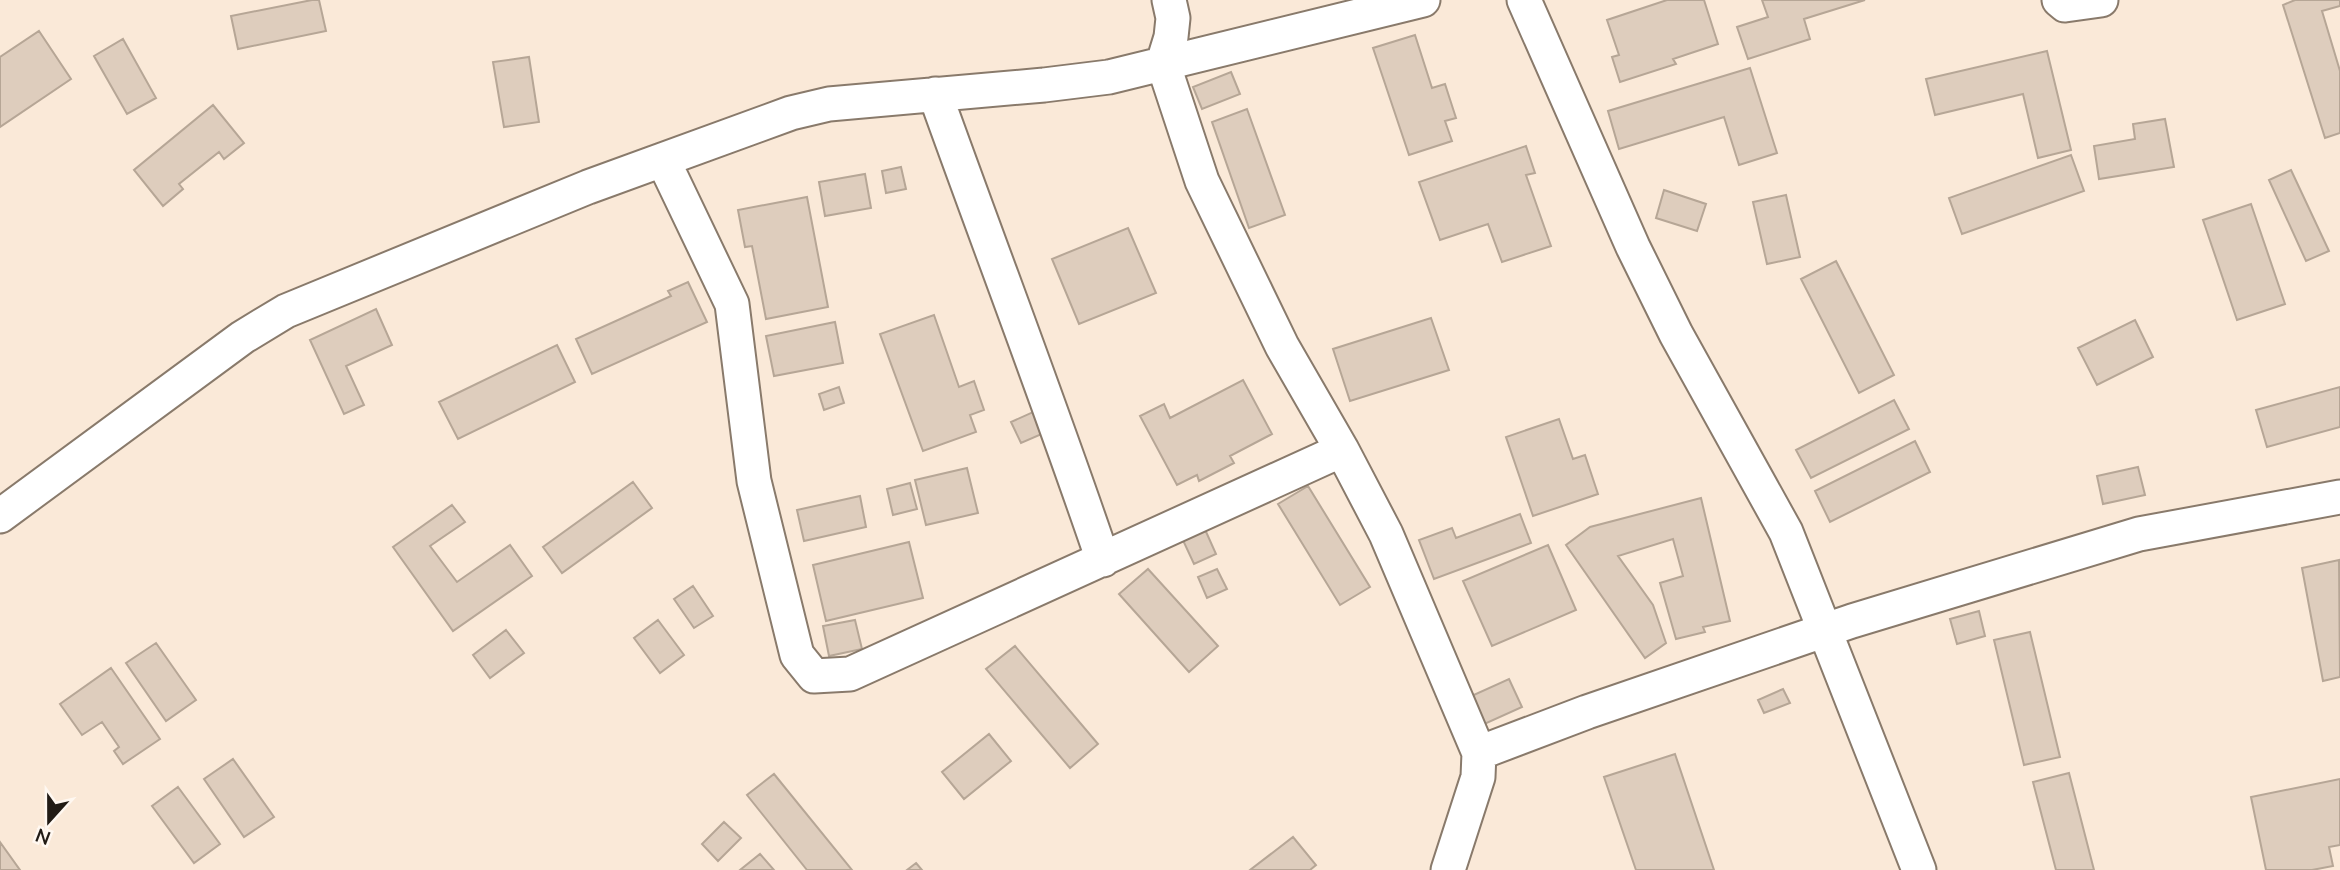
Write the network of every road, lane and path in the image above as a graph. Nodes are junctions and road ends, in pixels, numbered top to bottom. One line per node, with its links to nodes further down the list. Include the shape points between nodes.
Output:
1 (1169, 0): 6 (street, via 1174,18)
2 (1423, 0): 6 (street)
3 (1524, 0): 13 (street, via 1633,247 1786,531)
4 (2059, 0): 5 (street, via 2065,5)
5 (2101, 0)
6 (1163, 63): 7 (street, via 1109,77); 9 (street, via 1202,181 1282,346)
7 (935, 94): 8 (street, via 829,104 791,113); 12 (street, via 1052,410)
8 (663, 160): 11 (street, via 286,311 243,337); 12 (street, via 732,304 754,481 797,655 814,676 850,674)
9 (1342, 450): 12 (street); 14 (street, via 1386,534)
10 (2340, 497): 13 (street, via 2139,534)
11 (0, 516)
12 (1102, 560)
13 (1824, 632): 14 (street); 16 (street)
14 (1479, 754): 15 (street, via 1478,777)
15 (1448, 870)
16 (1919, 870)

